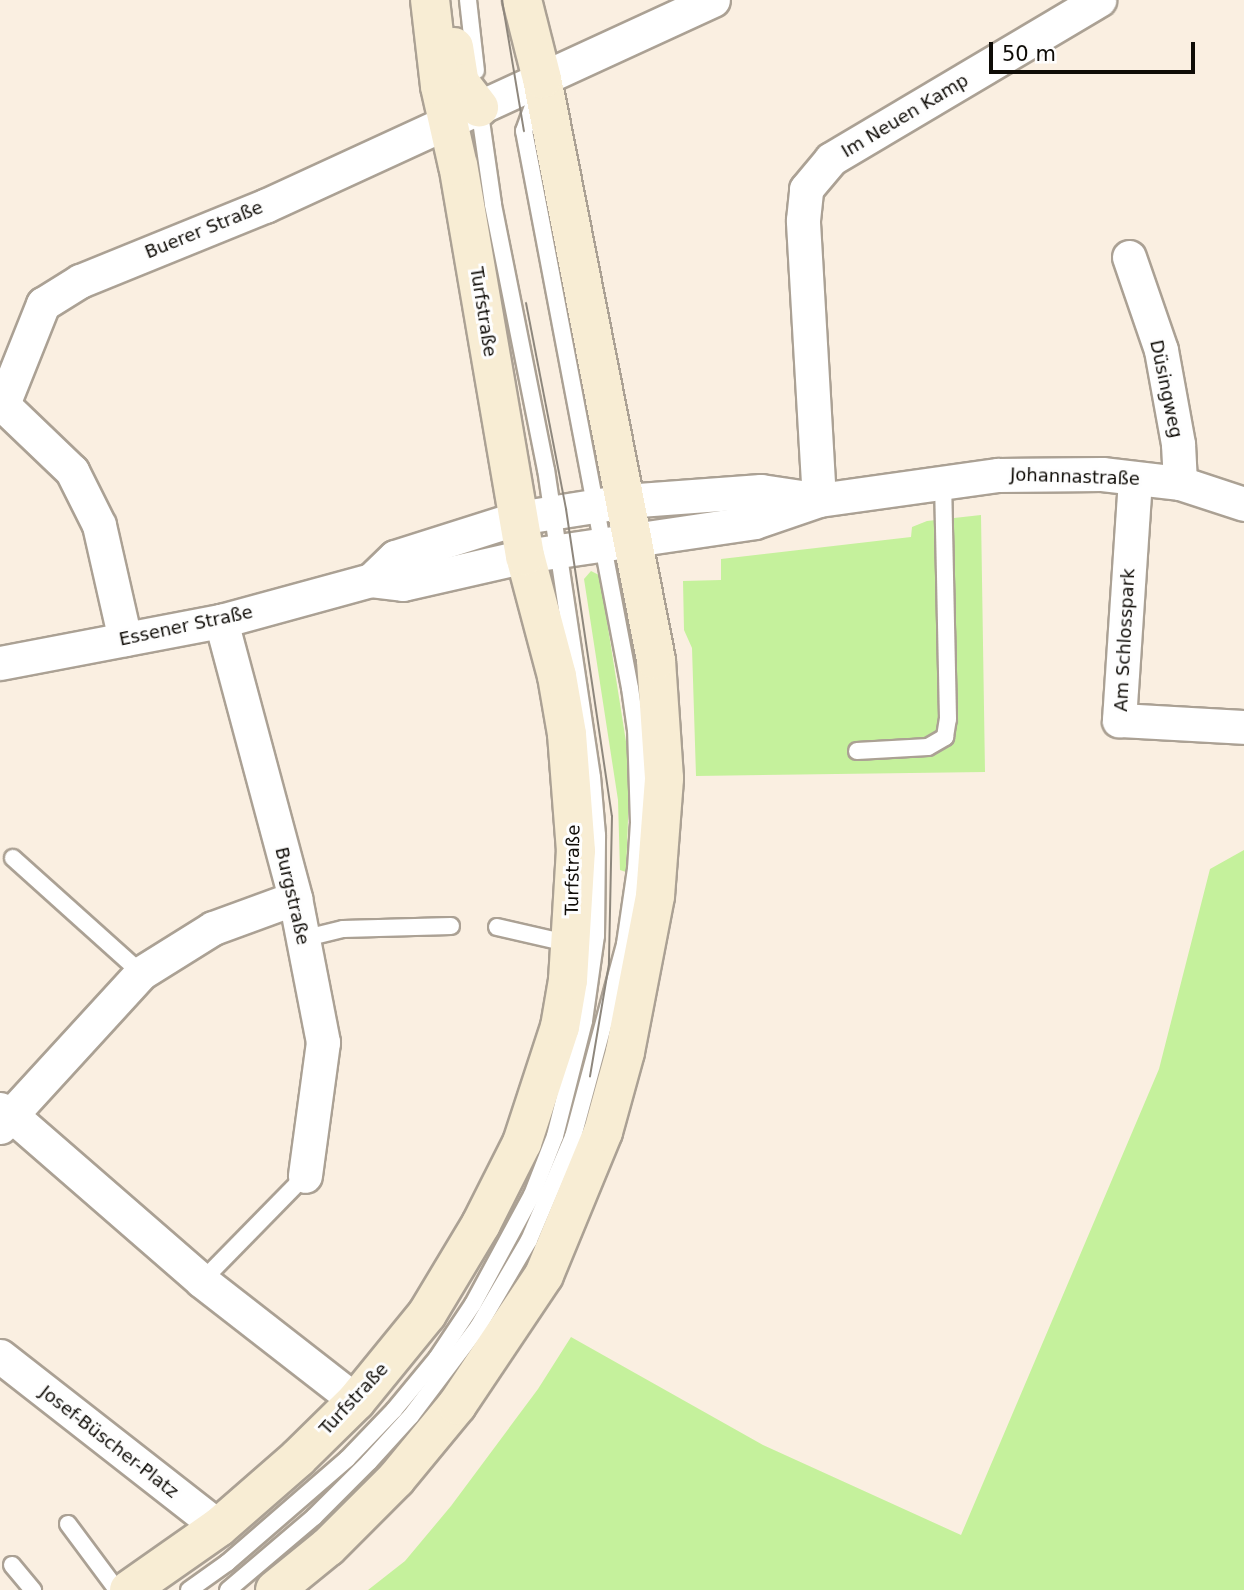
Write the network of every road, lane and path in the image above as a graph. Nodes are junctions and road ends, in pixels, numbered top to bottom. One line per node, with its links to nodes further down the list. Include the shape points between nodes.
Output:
1 (430, 0): 8 (main road, Turfstraße, via 433,42)
2 (449, 0): 8 (main road)
3 (468, 0): 8 (lane)
4 (522, 0): 7 (main road)
5 (713, 0): 7 (street, Buerer Straße)
6 (1099, 0): 14 (street, Im Neuen Kamp, via 831,159 806,189 803,220)
7 (542, 79): 8 (street, Buerer Straße); 15 (main road)
8 (463, 113): 10 (street, Buerer Straße, via 265,205 80,281 43,304); 17 (main road, Turfstraße)
9 (1129, 257): 13 (street, Düsingweg, via 1161,350 1178,444)
10 (2, 403): 22 (street, Buerer Straße, via 72,471 99,525)
11 (1135, 479): 12 (street, Johannastraße, via 1033,473); 13 (street, Johannastraße); 24 (street, Am Schlosspark, via 1119,720)
12 (943, 482): 14 (street, Johannastraße); 25 (lane, via 948,719 944,737 928,747)
13 (1180, 483): 16 (street, Johannastraße)
14 (819, 500): 15 (street, Johannastraße, via 761,491); 18 (street, Johannastraße, via 755,522)
15 (610, 503): 17 (street, Johannastraße); 18 (main road)
16 (1244, 504)
17 (535, 515): 19 (main road, Turfstraße); 20 (street, Essener Straße, via 395,557)
18 (617, 542): 19 (street, Johannastraße); 45 (lane, via 636,730 636,869 625,944 573,1137 529,1240 447,1371 361,1470); 46 (main road, via 656,660 664,778 655,896 625,1052 603,1132 544,1275 457,1405 367,1508)
19 (541, 553): 20 (street, Essener Straße, via 403,584); 31 (main road, Turfstraße, via 567,734 576,851); 44 (lane, via 593,778 597,884 596,936 584,1021 555,1136 506,1246 437,1358 347,1459 228,1563)
20 (371, 580): 21 (street, Essener Straße)
21 (221, 621): 22 (street, Essener Straße); 27 (street, Burgstraße)
22 (125, 639): 23 (street, Essener Straße)
23 (0, 663)
24 (1244, 727)
25 (857, 751)
26 (13, 858): 32 (lane)
27 (295, 898): 30 (street, Burgstraße); 32 (street, via 213,928)
28 (451, 926): 30 (lane, via 343,929)
29 (497, 927): 31 (lane)
30 (302, 939): 34 (street, Burgstraße, via 323,1042)
31 (571, 944): 37 (main road, Turfstraße, via 560,1027 522,1143 427,1314)
32 (141, 972): 33 (street)
33 (3, 1116): 35 (street)
34 (305, 1176): 35 (lane)
35 (202, 1281): 37 (street)
36 (0, 1356): 39 (street, Josef-Büscher-Platz)
37 (356, 1401): 39 (main road, Turfstraße)
38 (68, 1524): 42 (lane)
39 (219, 1527): 43 (main road, Turfstraße)
40 (12, 1565): 41 (lane)
41 (33, 1590)
42 (117, 1590)
43 (129, 1590)
44 (189, 1590)
45 (228, 1590)
46 (275, 1590)

